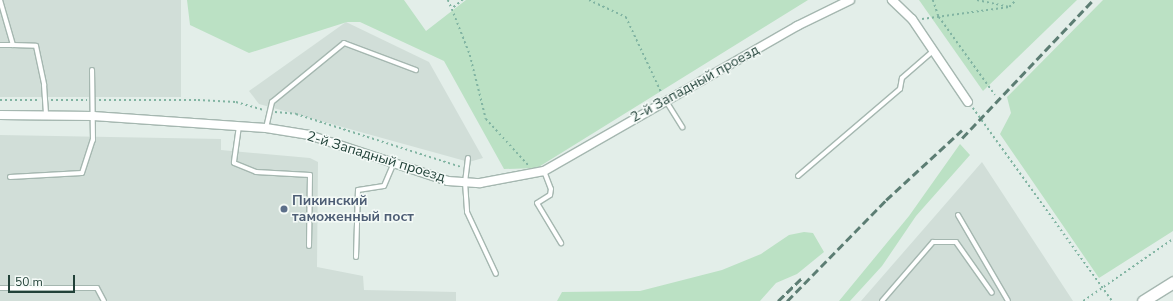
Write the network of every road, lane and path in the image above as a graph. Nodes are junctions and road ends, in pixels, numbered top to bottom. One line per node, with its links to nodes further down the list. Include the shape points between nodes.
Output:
1 (0, 0): 15 (lane)
2 (448, 0): 11 (path)
3 (463, 0): 11 (path)
4 (589, 0): 23 (path, via 626,16)
5 (850, 0): 23 (street, 2-й Западный проезд, via 797,26)
6 (892, 0): 13 (street)
7 (933, 0): 12 (path)
8 (977, 0): 10 (path)
9 (1016, 0): 10 (path)
10 (1009, 7): 12 (path)
11 (452, 9): 35 (path, via 470,55 486,119)
12 (939, 17): 13 (path); 19 (path)
13 (912, 19): 16 (street)
14 (0, 45): 15 (lane)
15 (12, 45): 21 (lane, via 36,46)
16 (932, 52): 24 (street); 36 (lane, via 902,78 900,89)
17 (92, 70): 22 (lane)
18 (416, 70): 25 (lane, via 344,43 272,102)
19 (995, 94)
20 (0, 100): 21 (path)
21 (45, 100): 22 (path); 27 (lane)
22 (93, 100): 25 (path, via 236,102); 28 (lane)
23 (665, 100): 30 (lane); 35 (street, 2-й Западный проезд)
24 (968, 102): 46 (path)
25 (270, 112): 31 (lane); 34 (path, via 296,114)
26 (0, 114): 27 (street, 2-й Западный проезд)
27 (46, 115): 28 (street, 2-й Западный проезд)
28 (93, 116): 29 (street, 2-й Западный проезд); 37 (lane, via 93,140 82,173)
29 (239, 125): 31 (street, 2-й Западный проезд); 42 (lane, via 234,163 256,172 310,175)
30 (682, 127)
31 (266, 128): 33 (street, 2-й Западный проезд, via 309,135)
32 (468, 158): 34 (lane)
33 (394, 163): 38 (street, 2-й Западный проезд, via 448,180); 43 (lane, via 384,186 358,190)
34 (466, 169): 38 (lane)
35 (540, 172): 38 (street, 2-й Западный проезд, via 480,183); 41 (lane, via 551,189 550,195 537,203)
36 (798, 176)
37 (10, 177)
38 (465, 182): 44 (lane, via 467,212)
39 (958, 215): 51 (lane)
40 (1173, 239): 46 (path)
41 (561, 243)
42 (309, 246)
43 (356, 257)
44 (496, 274)
45 (1173, 282): 54 (main road)
46 (1101, 287): 52 (path); 53 (path)
47 (0, 288): 49 (lane, via 98,288)
48 (992, 294): 50 (lane, via 956,242 933,242)
49 (104, 301)
50 (882, 301)
51 (1008, 301)
52 (1083, 301)
53 (1112, 301)
54 (1143, 301)

